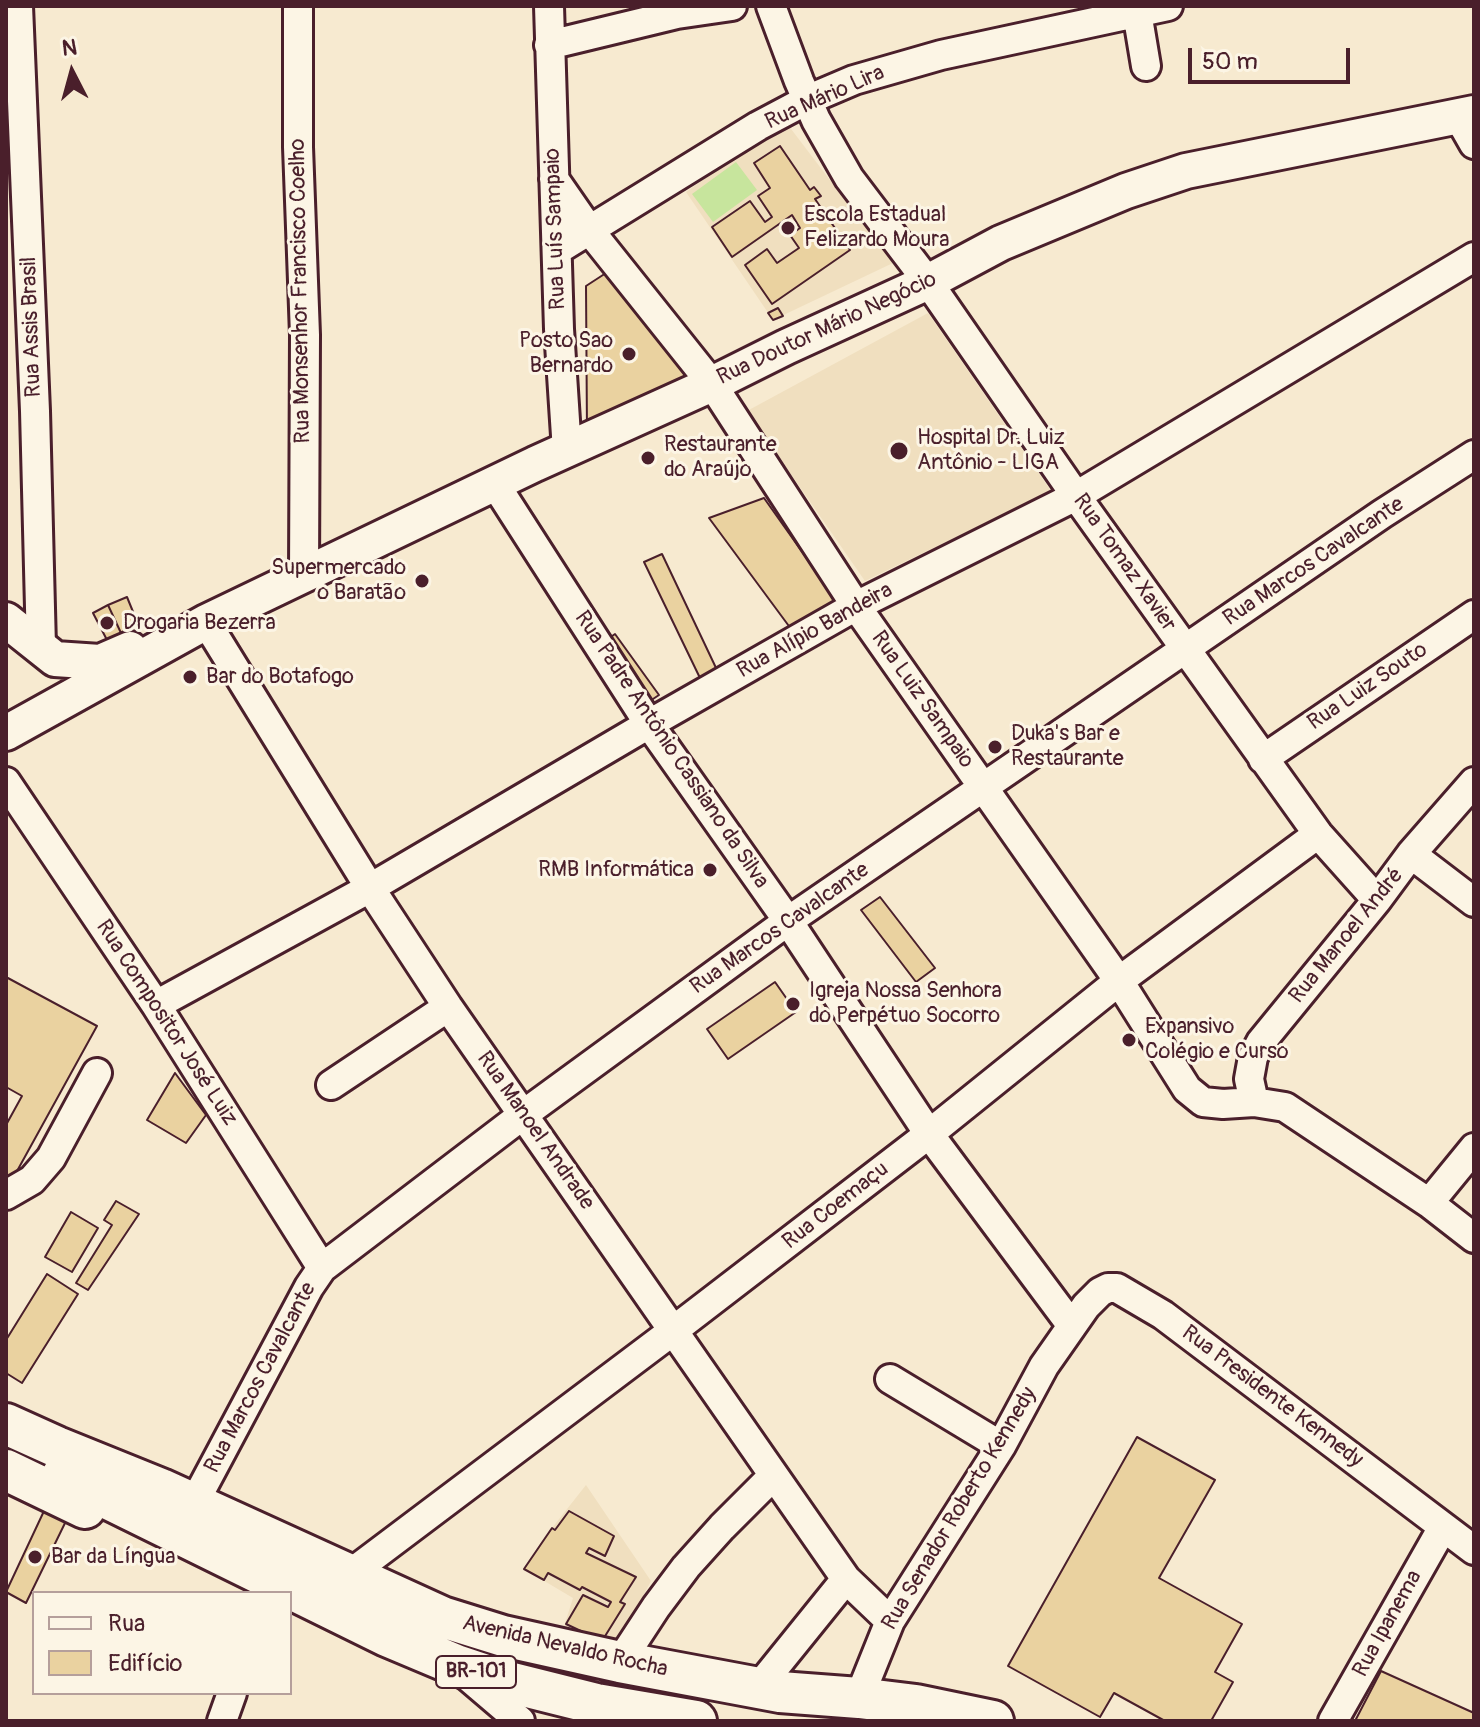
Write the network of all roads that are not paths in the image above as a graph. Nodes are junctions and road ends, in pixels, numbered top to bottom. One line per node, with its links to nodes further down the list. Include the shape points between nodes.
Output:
1 (18, 6): 27 (street, Rua Assis Brasil)
2 (298, 6): 22 (street, Rua Monsenhor Francisco Coelho)
3 (549, 6): 8 (street, Rua Luís Sampaio)
4 (732, 6): 8 (street)
5 (771, 6): 10 (street, Rua Tomaz Xavier)
6 (1168, 6): 7 (street, Rua Mário Lira)
7 (1136, 9): 9 (street); 10 (street, Rua Mário Lira, via 898,66)
8 (549, 45): 12 (street, Rua Luís Sampaio)
9 (1146, 66)
10 (807, 100): 13 (street, Rua Mário Lira); 16 (street, Rua Tomaz Xavier, via 849,178)
11 (1469, 125): 16 (main road, Rua Doutor Mário Negócio, via 1186,171 1001,243)
12 (554, 179): 13 (street, Rua Luiz Sampaio); 14 (street, Rua Luís Sampaio)
13 (590, 231): 14 (street, Rua Mário Lira); 17 (street, Rua Luiz Sampaio)
14 (557, 250): 18 (street, Rua Luís Sampaio)
15 (1474, 257): 21 (street, Rua Alípio Bandeira)
16 (928, 282): 17 (main road, Rua Doutor Mário Negócio); 21 (street, Rua Tomaz Xavier)
17 (712, 384): 18 (main road, Rua Doutor Mário Negócio); 23 (street, Rua Luiz Sampaio)
18 (567, 451): 20 (main road, Rua Doutor Mário Negócio)
19 (1474, 455): 28 (street, Rua Marcos Cavalcante)
20 (495, 484): 22 (main road, Rua Doutor Mário Negócio); 29 (street, Rua Padre Antônio Cassiano da Silva)
21 (1076, 496): 23 (street, Rua Alípio Bandeira); 28 (street, Rua Tomaz Xavier)
22 (304, 576): 26 (main road, Rua Doutor Mário Negócio)
23 (856, 606): 29 (street, Rua Alípio Bandeira); 34 (street, Rua Luiz Sampaio)
24 (1474, 615): 31 (street, Rua Luiz Souto)
25 (6, 620): 27 (main road, Rua Doutor Mário Negócio)
26 (206, 622): 27 (main road, Rua Doutor Mário Negócio, via 100,662 55,659); 30 (main road, Rua Doutor Mário Negócio); 37 (street, Rua Manoel Andrade)
27 (41, 647)
28 (1185, 649): 31 (street, Rua Tomaz Xavier); 34 (street, Rua Marcos Cavalcante)
29 (649, 724): 37 (street, Rua Alípio Bandeira); 40 (street, Rua Padre Antônio Cassiano da Silva)
30 (6, 733)
31 (1263, 759): 35 (street, Rua Tomaz Xavier)
32 (6, 782): 42 (street, Rua Compositor José Luiz)
33 (1474, 782): 36 (street, Rua Manoel André)
34 (984, 787): 40 (street, Rua Marcos Cavalcante); 41 (street, Rua Luiz Sampaio)
35 (1318, 834): 38 (street, Rua Tomaz Xavier); 41 (street, Rua Coemaçu)
36 (1411, 854): 38 (street, Rua Manoel André); 39 (street)
37 (370, 888): 42 (street, Rua Alípio Bandeira); 43 (street, Rua Manoel Andrade)
38 (1377, 900): 46 (street, Rua Manoel André, via 1261,1042 1249,1079)
39 (1474, 902)
40 (788, 921): 47 (street, Rua Marcos Cavalcante); 48 (street, Rua Padre Antônio Cassiano da Silva)
41 (1119, 981): 46 (street, Rua Luiz Sampaio, via 1187,1089 1203,1102); 48 (street, Rua Coemaçu)
42 (156, 1005): 53 (street, Rua Compositor José Luiz)
43 (448, 1007): 45 (street); 47 (street, Rua Manoel Andrade)
44 (97, 1073): 50 (street, via 51,1158 32,1180)
45 (331, 1085)
46 (1254, 1102): 51 (street, Rua Luiz Sampaio, via 1285,1107)
47 (524, 1114): 53 (street, Rua Marcos Cavalcante); 55 (street, Rua Manoel Andrade)
48 (929, 1134): 54 (street, Rua Padre Antônio Cassiano da Silva); 55 (street, Rua Coemaçu)
49 (1474, 1148): 51 (street)
50 (6, 1195)
51 (1429, 1203): 52 (street, Rua Luiz Sampaio)
52 (1474, 1238)
53 (322, 1268): 64 (street, Rua Marcos Cavalcante)
54 (1072, 1326): 59 (street, Rua Senador Roberto Kennedy); 65 (street, Rua Presidente Kennedy, via 1100,1292 1117,1288 1163,1315)
55 (674, 1330): 63 (street, Rua Manoel Andrade); 67 (street, Rua Coemaçu)
56 (890, 1379): 59 (street)
57 (6, 1400): 64 (highway, via 108,1451)
58 (6, 1424): 61 (highway, BR-101)
59 (1001, 1446): 71 (street, Rua Senador Roberto Kennedy)
60 (6, 1453): 61 (highway, BR-101)
61 (63, 1463): 64 (highway, BR-101); 66 (highway, Avenida Nevaldo Rocha / BR-101)
62 (6, 1470): 66 (highway, via 135,1533)
63 (773, 1476): 68 (street, Rua Manoel Andrade); 72 (street, via 686,1567)
64 (177, 1497): 67 (highway, Avenida Nevaldo Rocha / BR-101)
65 (1464, 1538): 82 (street, Rua Ipanema)
66 (221, 1554): 69 (highway, Avenida Nevaldo Rocha / BR-101)
67 (350, 1574): 72 (highway, Avenida Nevaldo Rocha / BR-101, via 442,1617)
68 (846, 1579): 71 (street, Rua Manoel Andrade); 74 (street)
69 (268, 1586)
70 (292, 1596): 73 (highway, Avenida Nevaldo Rocha / BR-101)
71 (890, 1621): 76 (street, Rua Senador Roberto Kennedy)
72 (620, 1662): 74 (highway, Avenida Nevaldo Rocha / BR-101)
73 (456, 1665): 78 (street, Avenida Nevaldo Rocha); 79 (highway, Avenida Nevaldo Rocha / BR-101, via 596,1704)
74 (758, 1688): 76 (highway, Avenida Nevaldo Rocha / BR-101)
75 (231, 1695): 77 (street)
76 (845, 1697): 80 (street); 81 (highway, Avenida Nevaldo Rocha / BR-101)
77 (222, 1721)
78 (520, 1721)
79 (696, 1721)
80 (919, 1721)
81 (993, 1721)
82 (1333, 1721)

